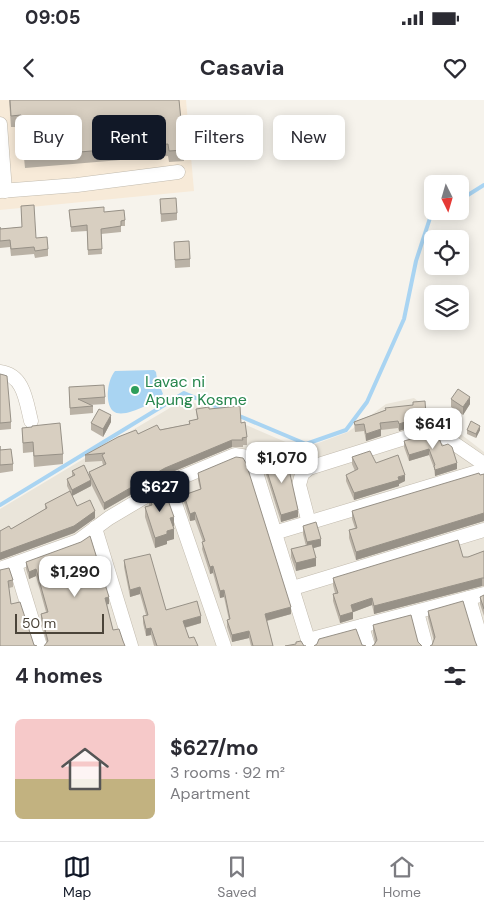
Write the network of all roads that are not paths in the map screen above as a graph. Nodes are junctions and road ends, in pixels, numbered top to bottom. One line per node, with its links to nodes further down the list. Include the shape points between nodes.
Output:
1 (0, 124): 3 (street)
2 (178, 172): 3 (street)
3 (3, 191)
4 (0, 372): 5 (street, via 15,377 22,388)
5 (31, 421)
6 (484, 464): 9 (street, via 433,429 309,468 302,474 299,485)
7 (484, 470): 9 (street)
8 (168, 483): 10 (street); 12 (street, via 234,455 248,457 254,466); 23 (street)
9 (309, 523): 12 (street)
10 (94, 528): 13 (street, via 78,541); 22 (street)
11 (484, 530): 15 (street)
12 (274, 533): 15 (street)
13 (15, 564): 14 (street); 21 (street)
14 (0, 569)
15 (293, 588): 20 (street)
16 (484, 594): 17 (street)
17 (469, 598): 18 (street); 26 (street)
18 (416, 612): 19 (street); 25 (street)
19 (362, 626): 20 (street); 24 (street)
20 (309, 643)
21 (40, 646)
22 (131, 646)
23 (224, 646)
24 (368, 646)
25 (426, 646)
26 (483, 646)

